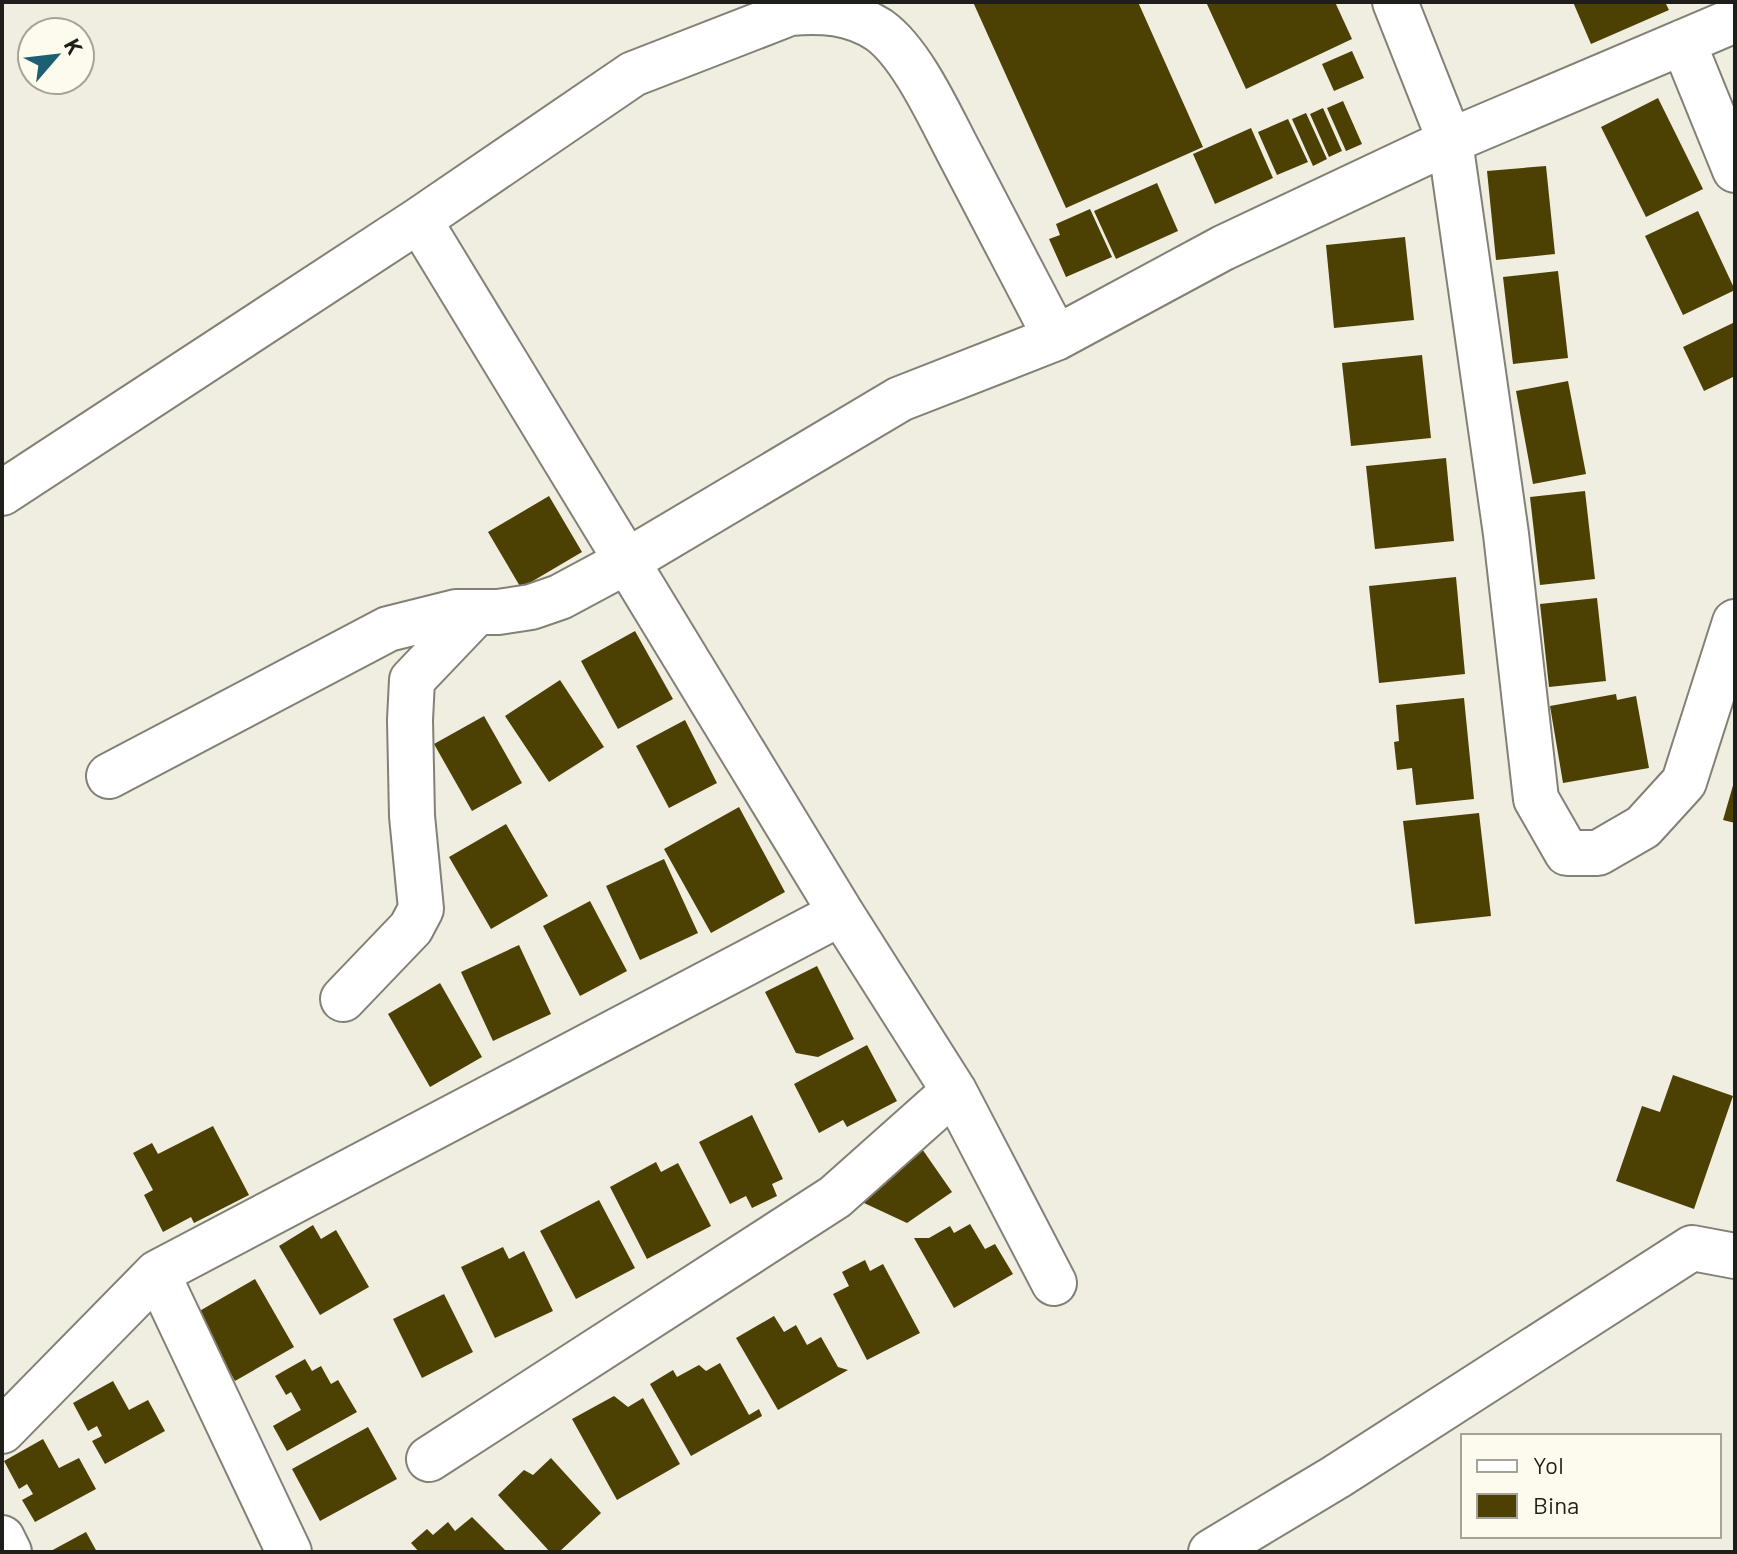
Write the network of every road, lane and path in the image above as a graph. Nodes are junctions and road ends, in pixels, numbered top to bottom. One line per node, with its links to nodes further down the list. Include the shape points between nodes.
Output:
1 (1395, 2): 4 (street)
2 (1735, 20): 3 (street)
3 (1683, 42): 4 (street); 5 (street)
4 (1450, 141): 7 (street, via 1223,248); 11 (street, via 1506,534 1536,799 1567,853 1598,853 1643,827 1684,782)
5 (1735, 170)
6 (419, 220): 7 (street, via 633,74 790,13 818,10 845,15 886,36 919,81); 8 (street); 9 (street)
7 (1056, 338): 9 (street, via 900,399)
8 (2, 493)
9 (629, 560): 10 (street, via 560,597 531,607); 13 (street)
10 (475, 614): 12 (street, via 445,614 388,629); 14 (street, via 412,680 412,816 421,909 411,928)
11 (1735, 622)
12 (109, 776)
13 (841, 913): 15 (street); 17 (street)
14 (343, 999)
15 (954, 1091): 18 (street); 20 (street, via 835,1197)
16 (1735, 1256): 24 (street, via 1692,1248)
17 (157, 1273): 19 (street); 23 (street)
18 (1054, 1283)
19 (2, 1431)
20 (429, 1459)
21 (2, 1538): 22 (street)
22 (9, 1552)
23 (289, 1552)
24 (1211, 1552)

